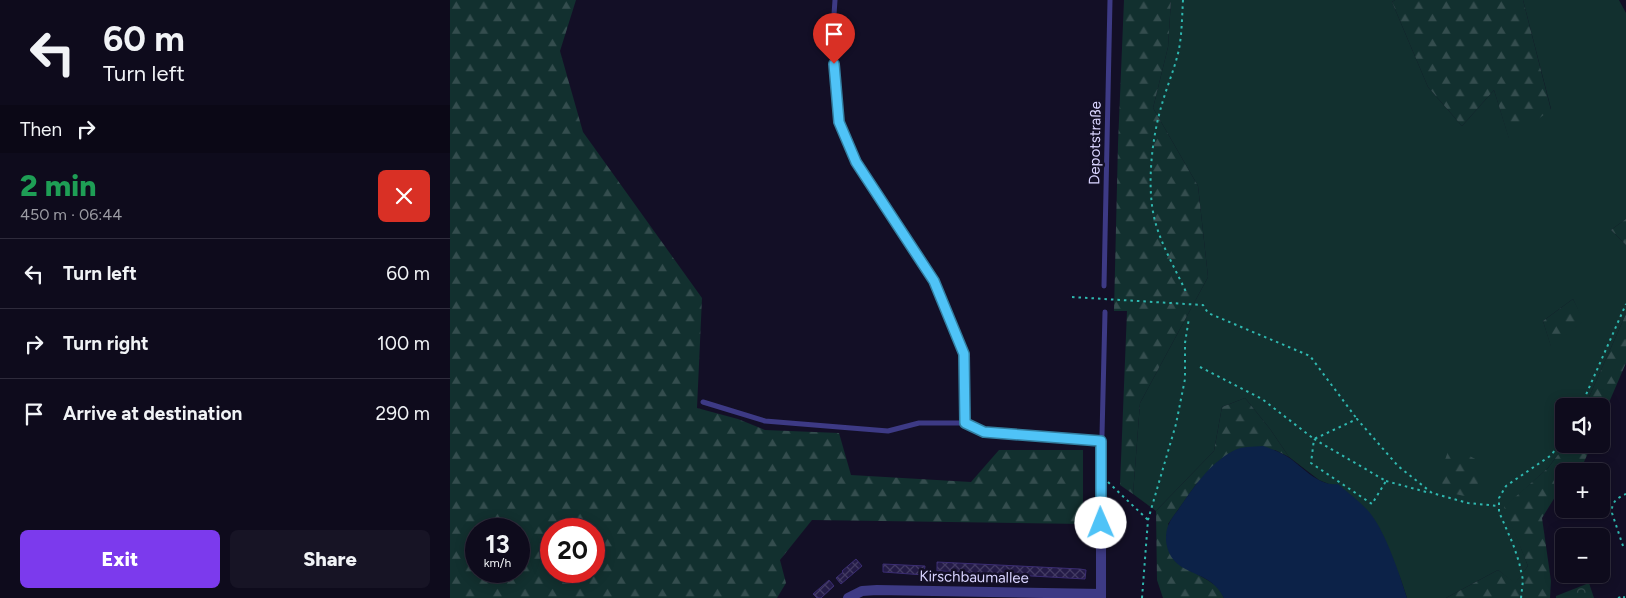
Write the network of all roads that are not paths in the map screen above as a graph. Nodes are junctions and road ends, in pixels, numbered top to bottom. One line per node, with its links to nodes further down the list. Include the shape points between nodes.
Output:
1 (835, 0): 6 (lane, via 832,44 839,122 856,162 934,281 964,354)
2 (1110, 0): 3 (lane, Depotstraße)
3 (1104, 286)
4 (1105, 312): 7 (lane)
5 (703, 402): 6 (lane, via 765,421 888,431 919,424)
6 (965, 423): 7 (lane, via 984,432)
7 (1101, 441): 8 (lane)
8 (1101, 523): 9 (street)
9 (1101, 596): 10 (street, Kirschbaumallee, via 878,590)
10 (848, 598)

